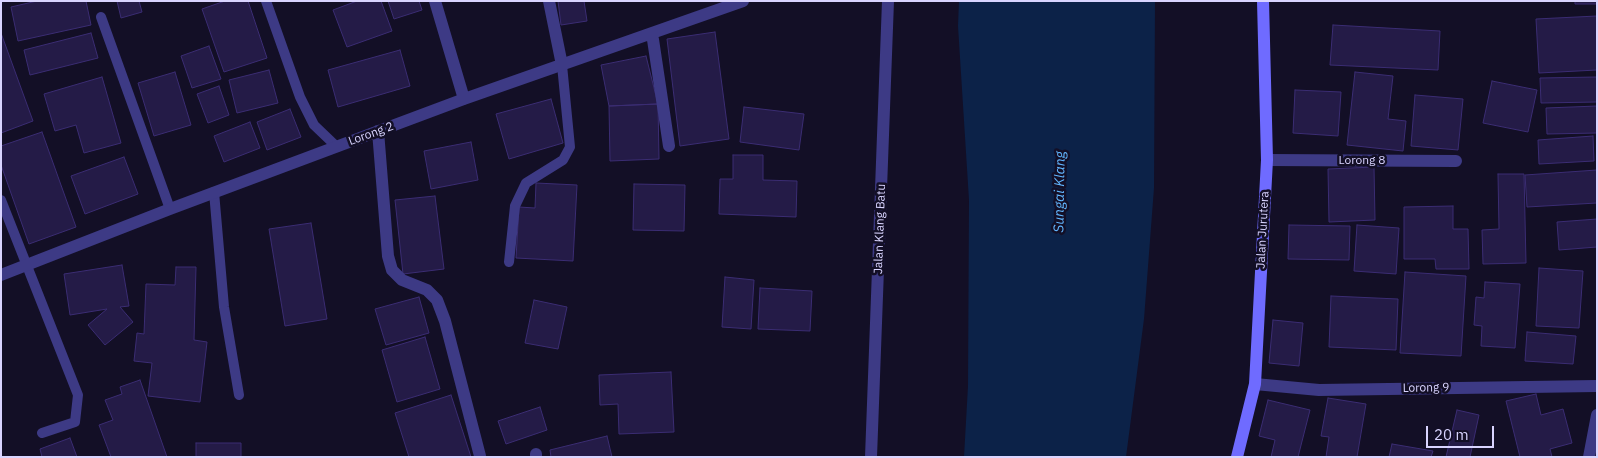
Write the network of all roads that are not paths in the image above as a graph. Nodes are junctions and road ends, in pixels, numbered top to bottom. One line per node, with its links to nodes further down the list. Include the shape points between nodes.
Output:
1 (266, 1): 14 (lane, via 300,97 314,125)
2 (434, 1): 11 (street)
3 (549, 1): 10 (street)
4 (743, 1): 7 (street, Lorong 2)
5 (888, 1): 29 (street, Jalan Klang Batu)
6 (1263, 1): 15 (street, Jalan Jurutera)
7 (718, 5): 9 (street, Lorong 2)
8 (101, 17): 19 (lane)
9 (652, 33): 10 (street, Lorong 2); 13 (street)
10 (562, 65): 11 (street, Lorong 2); 20 (lane, via 570,147 563,160 526,183 515,206)
11 (464, 99): 12 (street, Lorong 2)
12 (378, 131): 14 (street, Lorong 2); 28 (street, via 388,256 392,270 402,280 427,290 437,300)
13 (669, 146)
14 (337, 147): 17 (street, Lorong 2)
15 (1267, 160): 16 (street, Lorong 8); 23 (street, Jalan Jurutera)
16 (1456, 161)
17 (214, 192): 19 (street, Lorong 2); 25 (lane, via 224,306)
18 (1, 200): 21 (lane)
19 (170, 209): 21 (street, Lorong 2)
20 (509, 262)
21 (27, 265): 22 (street, Lorong 2); 27 (lane, via 78,394 75,422)
22 (1, 275)
23 (1255, 384): 24 (street, Lorong 9, via 1319,390); 30 (street, Jalan Jurutera)
24 (1597, 386)
25 (239, 395)
26 (1597, 414): 31 (street)
27 (42, 433)
28 (480, 456)
29 (871, 457)
30 (1237, 457)
31 (1589, 457)

